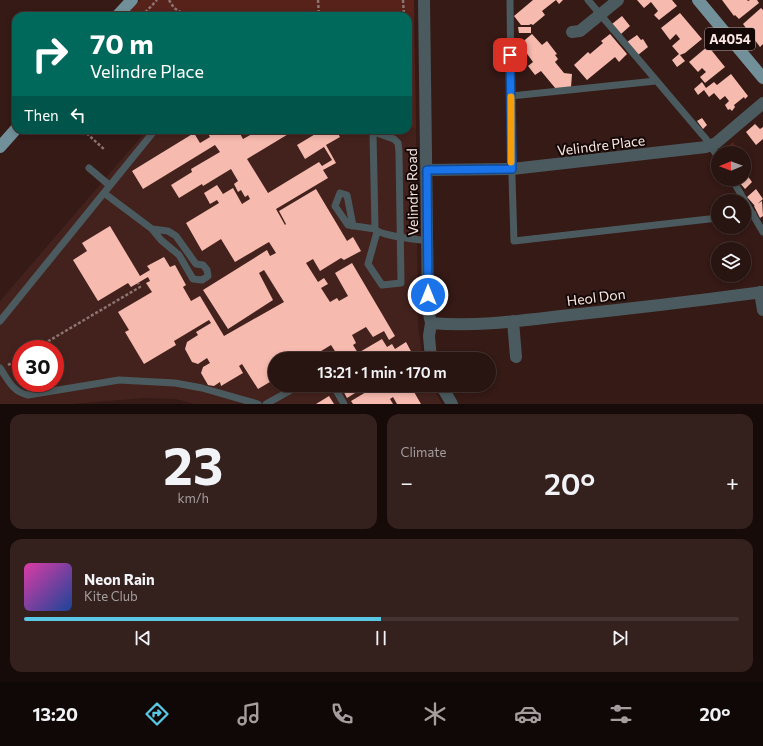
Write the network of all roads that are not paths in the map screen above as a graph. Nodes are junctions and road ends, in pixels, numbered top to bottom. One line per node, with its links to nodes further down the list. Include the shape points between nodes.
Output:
1 (132, 0): 7 (main road)
2 (424, 0): 22 (street, Velindre Road)
3 (510, 0): 12 (lane)
4 (588, 0): 8 (lane)
5 (618, 0): 8 (street)
6 (698, 0): 10 (main road, A4054)
7 (121, 12)
8 (600, 15): 9 (street, via 580,31); 11 (lane)
9 (572, 32)
10 (763, 78)
11 (656, 81): 12 (lane); 18 (lane)
12 (511, 96): 21 (lane)
13 (763, 103): 18 (street)
14 (12, 134): 19 (main road)
15 (152, 134): 23 (lane)
16 (370, 134): 30 (lane)
17 (379, 134): 32 (lane, via 398,143)
18 (711, 146): 21 (street, Velindre Place)
19 (0, 147)
20 (89, 168): 23 (lane)
21 (512, 169): 22 (street, Velindre Place); 27 (lane, via 514,241)
22 (427, 170): 33 (street, Velindre Road)
23 (110, 185): 25 (lane)
24 (736, 186): 26 (lane)
25 (104, 193): 29 (lane); 36 (lane)
26 (753, 214): 31 (lane)
27 (711, 219)
28 (352, 226): 30 (lane)
29 (152, 229): 29 (lane, via 168,231 176,236 196,264 203,265 208,276 202,280 193,279 179,255)
30 (376, 230): 32 (lane); 32 (lane, via 368,264 382,285 401,283)
31 (763, 232)
32 (400, 237): 33 (lane)
33 (428, 241): 38 (street, Velindre Road, via 428,309)
34 (762, 292): 35 (street); 37 (street, Heol Don)
35 (763, 310)
36 (0, 321)
37 (513, 322): 38 (street, Heol Don); 40 (street)
38 (431, 323): 39 (street, Velindre Road)
39 (430, 352)
40 (516, 358)
41 (0, 368): 45 (lane, via 20,394 28,395 119,380 175,383)
42 (287, 392): 46 (lane)
43 (337, 392): 47 (lane)
44 (445, 392): 48 (street)
45 (258, 404)
46 (266, 404)
47 (344, 404)
48 (452, 404)

